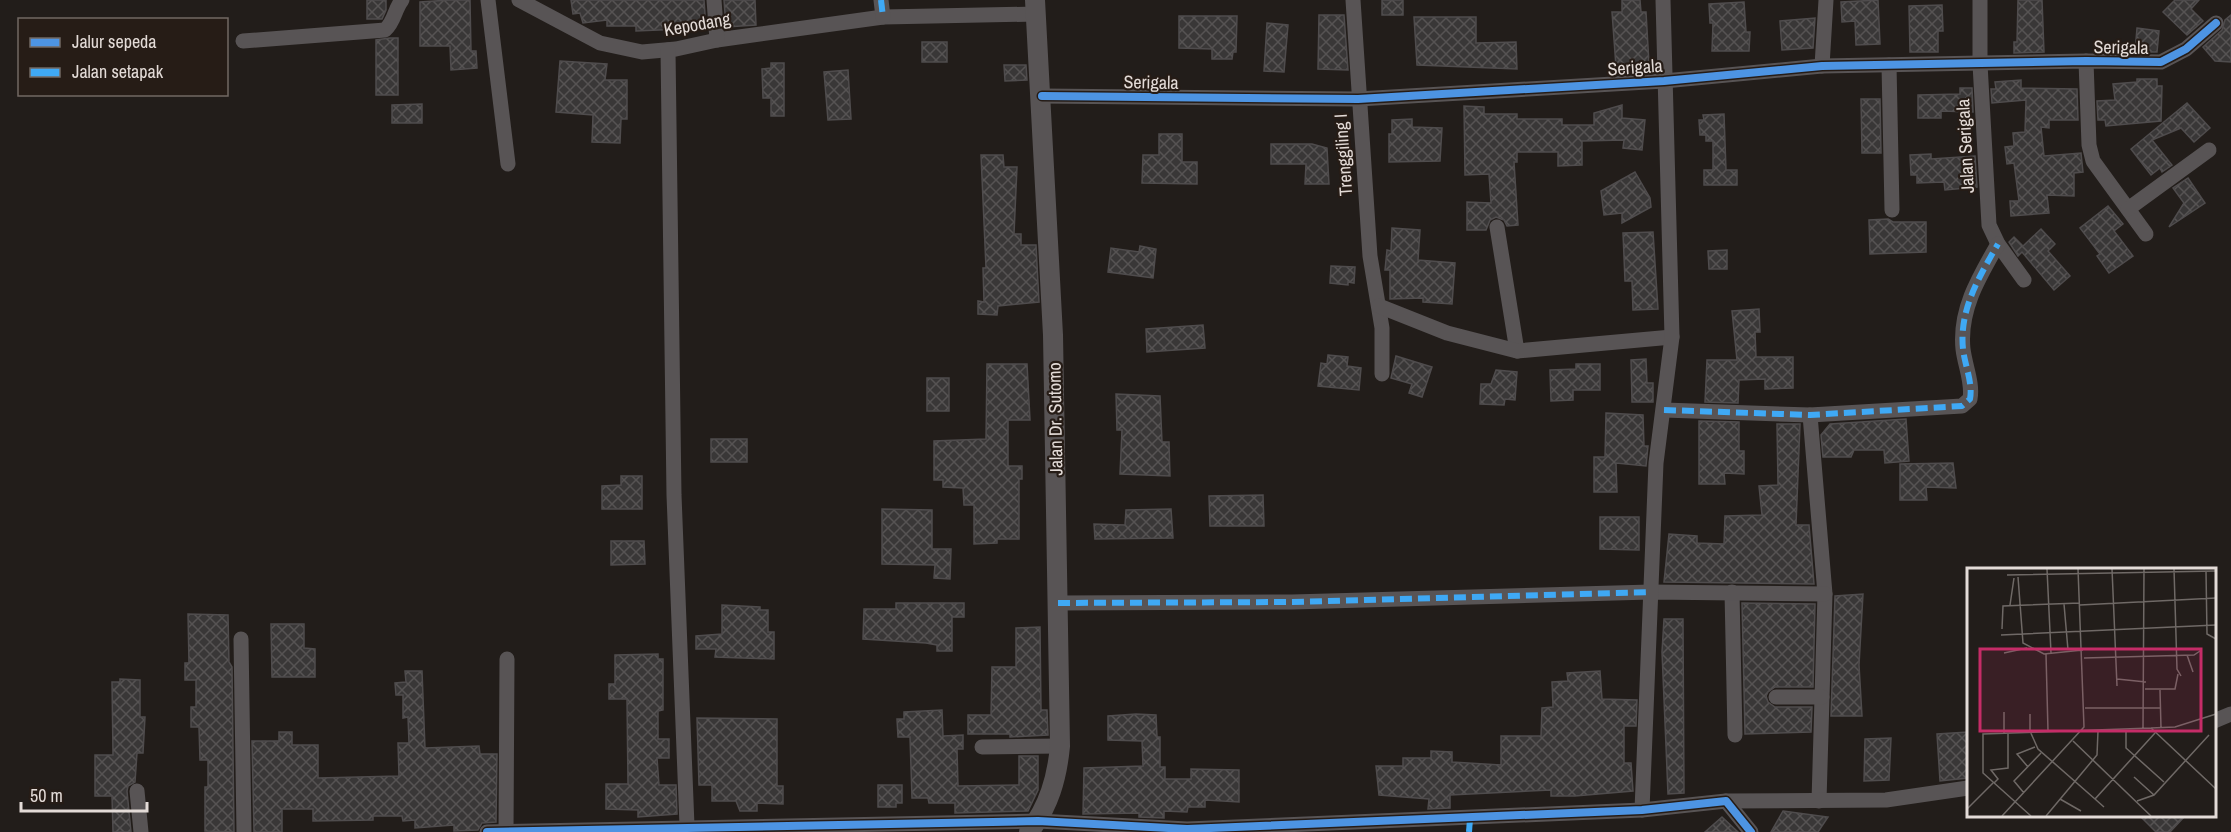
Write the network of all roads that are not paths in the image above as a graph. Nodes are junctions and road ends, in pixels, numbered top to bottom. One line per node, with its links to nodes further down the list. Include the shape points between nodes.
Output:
1 (402, 0): 13 (street, via 393,23 385,30)
2 (488, 0): 24 (street)
3 (519, 0): 15 (street, Kepodang, via 617,49)
4 (714, 0): 14 (street)
5 (881, 0): 11 (street)
6 (1353, 0): 22 (street, Trenggiling I)
7 (1663, 0): 20 (street)
8 (1826, 0): 19 (street)
9 (1980, 0): 17 (street, Jalan Serigala)
10 (1036, 7): 11 (street, Kepodang); 21 (street, Jalan Dr. Sutomo)
11 (883, 17): 14 (street, Kepodang)
12 (2216, 23): 16 (street, Serigala, via 2186,49 2161,62)
13 (243, 40)
14 (717, 40): 15 (street, Kepodang)
15 (668, 50): 55 (street, via 674,495)
16 (2086, 61): 17 (street, Serigala); 25 (street, via 2093,161)
17 (1980, 64): 18 (street, Serigala); 29 (street, Jalan Serigala, via 1986,202 1989,225)
18 (1888, 65): 19 (street, Serigala); 26 (street)
19 (1822, 66): 20 (street, Serigala)
20 (1664, 81): 22 (street, Serigala); 32 (street)
21 (1042, 96): 22 (street, Serigala); 40 (street, Jalan Dr. Sutomo, via 1053,335)
22 (1358, 99): 31 (street, Trenggiling I, via 1370,256)
23 (2209, 150): 25 (street)
24 (508, 164)
25 (2128, 209): 28 (street)
26 (1892, 210)
27 (1497, 227): 33 (street)
28 (2146, 234)
29 (1998, 244): 30 (street, Jalan Serigala); 36 (street, via 1980,277 1963,324 1970,399 1962,406)
30 (2024, 280)
31 (1379, 306): 33 (street, via 1447,333); 34 (street, Trenggiling I)
32 (1672, 337): 33 (street); 35 (street)
33 (1517, 351)
34 (1382, 374)
35 (1664, 410): 36 (street); 37 (street, via 1656,463)
36 (1810, 415): 39 (street)
37 (1651, 592): 38 (street); 40 (street, via 1292,603); 54 (street)
38 (1732, 592): 39 (street); 47 (street)
39 (1825, 594): 44 (street)
40 (1058, 603): 48 (street, Jalan Dr. Sutomo)
41 (241, 639): 61 (street)
42 (507, 658): 58 (street)
43 (1776, 697): 44 (street)
44 (1822, 697): 53 (street)
45 (2231, 714): 46 (street)
46 (2216, 720)
47 (1735, 735)
48 (1060, 746): 49 (street); 56 (street, Jalan Dr. Sutomo, via 1051,794)
49 (982, 747)
50 (1967, 788): 53 (street, via 1886,800)
51 (137, 791): 60 (street)
52 (1726, 801): 53 (street); 54 (street); 63 (street)
53 (1819, 801)
54 (1642, 810): 57 (street)
55 (687, 826): 56 (street); 58 (street)
56 (1034, 826): 59 (street)
57 (1469, 826): 59 (street)
58 (506, 831): 62 (street)
59 (1186, 831)
60 (141, 832)
61 (244, 832)
62 (487, 832)
63 (1751, 832)

